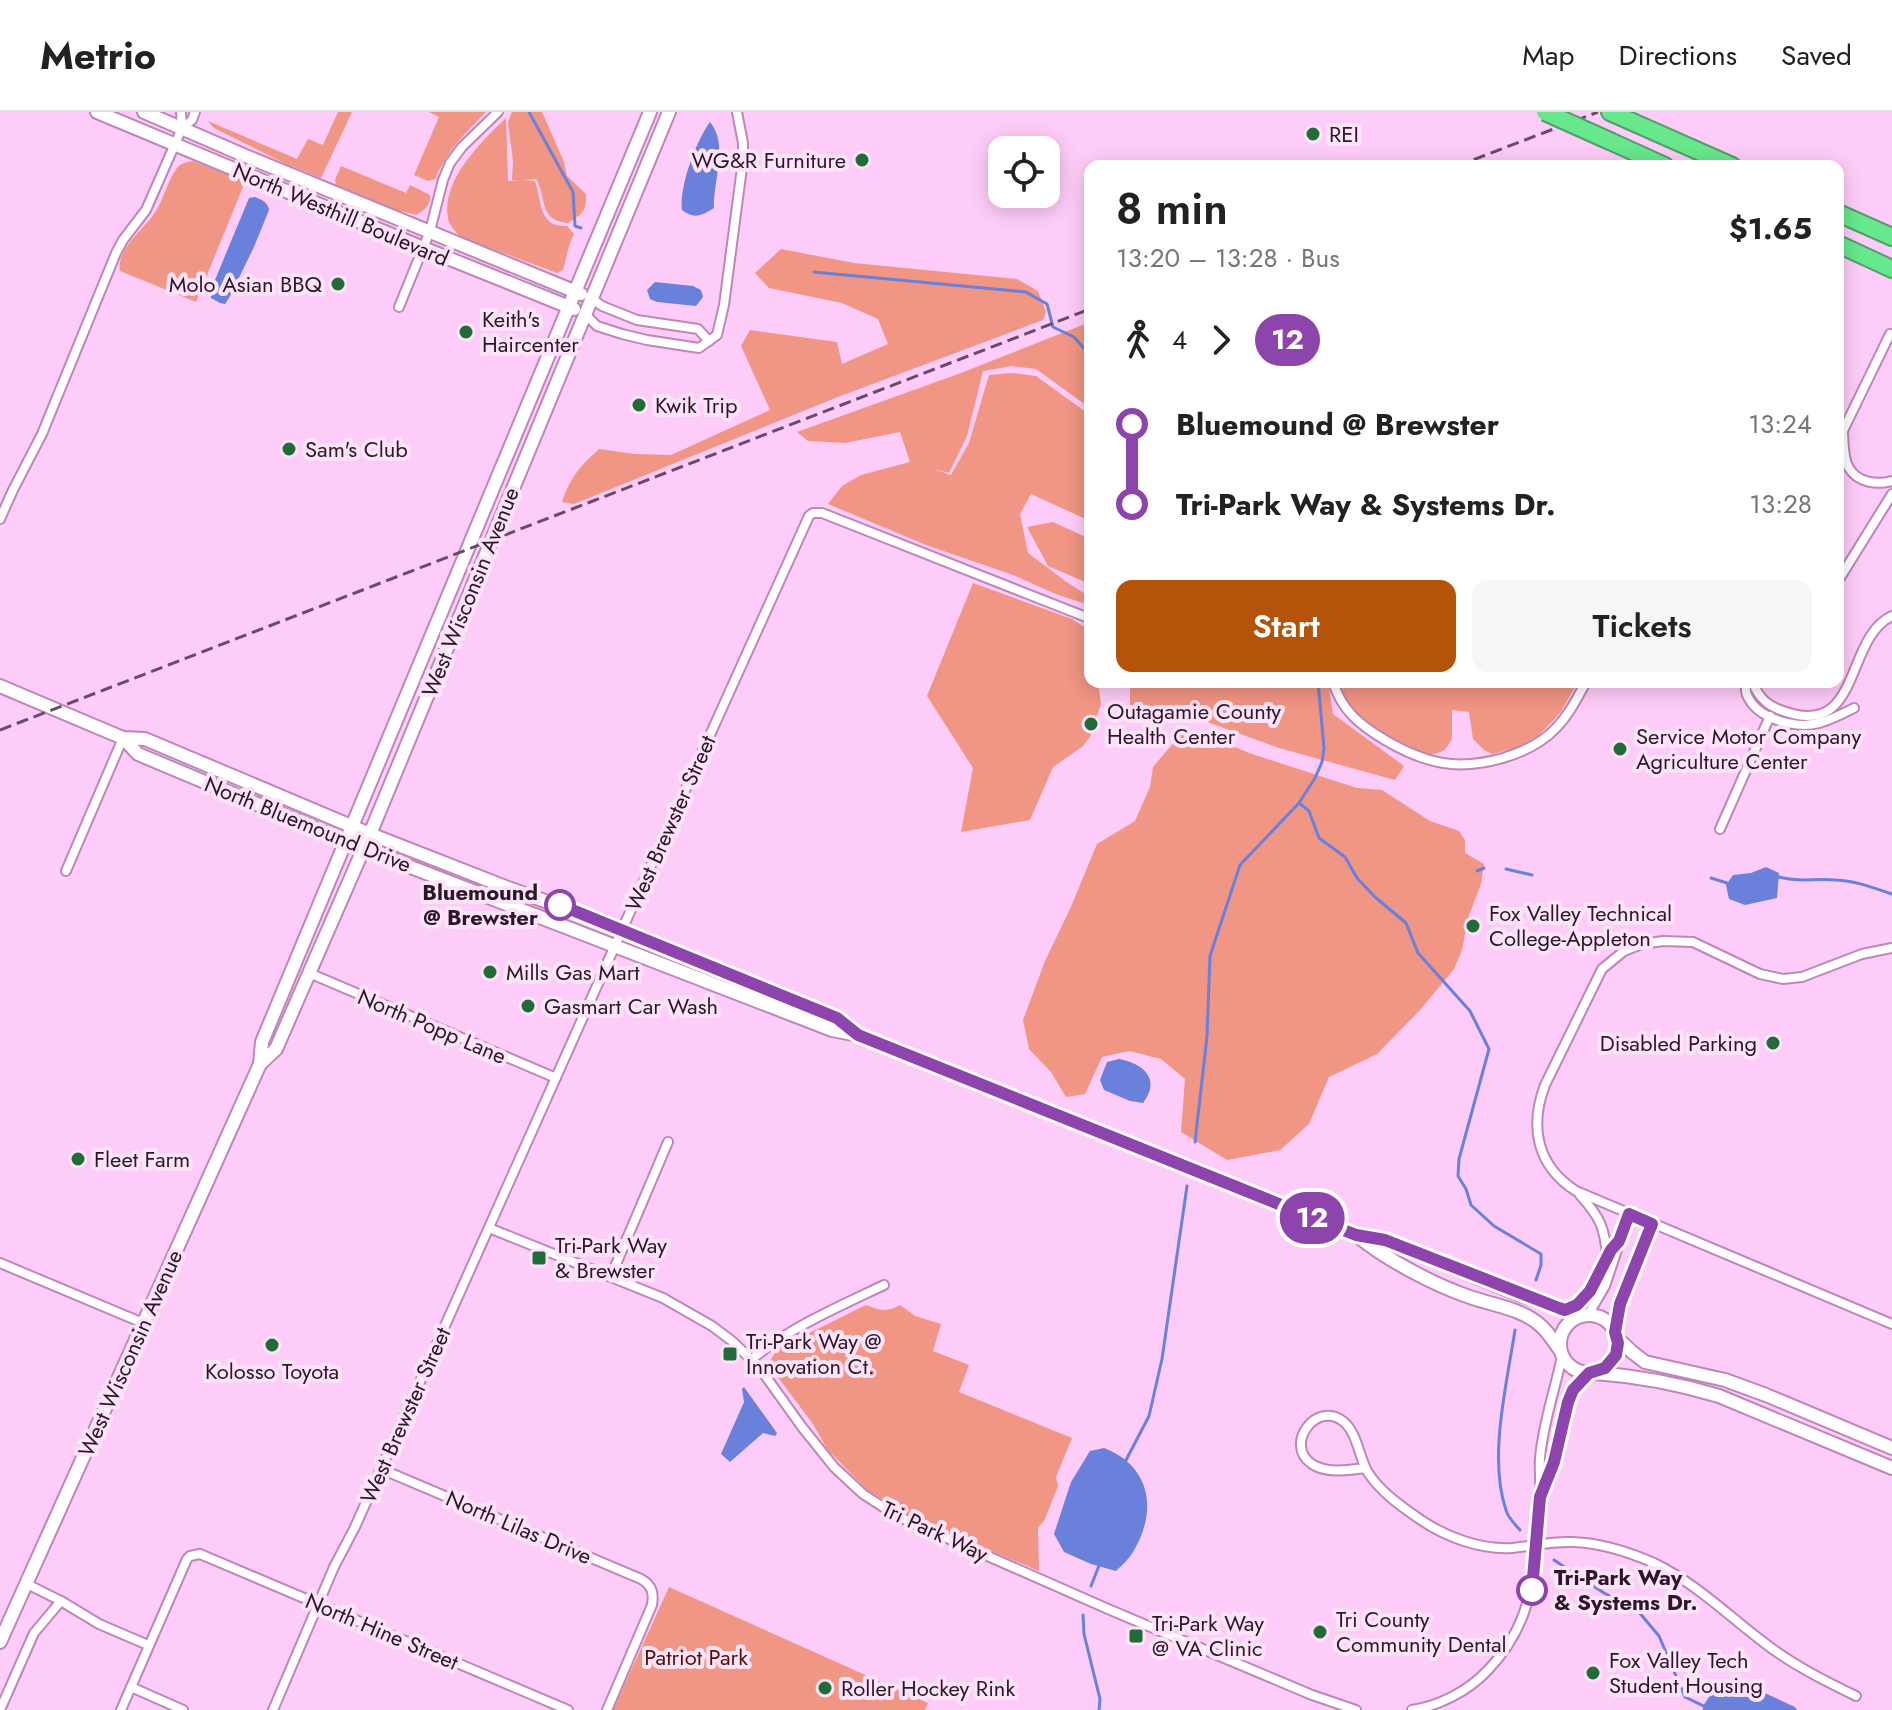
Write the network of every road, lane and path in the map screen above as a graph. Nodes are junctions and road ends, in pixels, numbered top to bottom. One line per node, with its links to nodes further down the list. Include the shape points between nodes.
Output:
1 (97, 112): 14 (main road, North Westhill Boulevard)
2 (144, 112): 12 (main road, North Westhill Boulevard)
3 (181, 112): 12 (street)
4 (195, 112): 12 (street)
5 (498, 112): 18 (street, via 450,163)
6 (650, 112): 23 (main road, West Wisconsin Avenue)
7 (669, 112): 13 (main road, West Wisconsin Avenue)
8 (677, 112): 13 (main road)
9 (737, 112): 29 (street, via 741,183 720,328)
10 (1545, 112): 15 (highway, bridge)
11 (1610, 112): 16 (highway)
12 (182, 128): 14 (street); 18 (main road, North Westhill Boulevard)
13 (656, 142): 24 (main road, West Wisconsin Avenue)
14 (174, 144): 21 (main road, North Westhill Boulevard); 34 (street, via 146,210 116,253 42,434)
15 (1652, 160)
16 (1719, 160)
17 (1844, 216): 19 (highway)
18 (430, 231): 21 (street); 23 (main road, North Westhill Boulevard)
19 (1892, 237)
20 (1844, 247): 22 (highway)
21 (423, 248): 25 (street); 26 (main road, North Westhill Boulevard)
22 (1892, 269)
23 (575, 291): 24 (main road, North Westhill Boulevard); 26 (main road, West Wisconsin Avenue)
24 (591, 298): 27 (main road, West Wisconsin Avenue); 29 (street, via 637,320 698,329)
25 (399, 307)
26 (569, 307): 27 (main road, North Westhill Boulevard); 46 (main road, West Wisconsin Avenue)
27 (585, 314): 29 (street, via 597,326 647,340 699,348); 48 (main road, West Wisconsin Avenue)
28 (1892, 335): 30 (street)
29 (709, 341)
30 (1844, 430)
31 (1844, 444): 32 (street, via 1849,468 1863,480)
32 (1892, 481)
33 (1892, 494): 35 (street)
34 (0, 519)
35 (1844, 571)
36 (1084, 616): 52 (street, West Brewster Street, via 813,513)
37 (1892, 616): 42 (street, via 1870,637 1845,693 1828,710 1798,717 1776,709)
38 (2, 686): 45 (main road, North Bluemound Drive)
39 (1336, 688): 40 (street, via 1361,725 1415,755 1451,765 1477,765 1535,745 1557,727)
40 (1582, 688)
41 (1746, 688): 44 (street, via 1756,707)
42 (1751, 688)
43 (1854, 708): 44 (street, via 1817,724)
44 (1770, 716): 47 (street)
45 (123, 738): 46 (main road, North Bluemound Drive, via 145,739); 49 (main road, North Bluemound Drive, via 138,754); 51 (street)
46 (353, 826): 48 (main road, North Bluemound Drive); 49 (main road, West Wisconsin Avenue)
47 (1720, 829)
48 (370, 834): 50 (main road, West Wisconsin Avenue); 52 (main road, North Bluemound Drive)
49 (346, 841): 50 (main road, North Bluemound Drive); 57 (main road, West Wisconsin Avenue, via 262,1042)
50 (364, 849): 53 (main road, North Bluemound Drive); 55 (main road, West Wisconsin Avenue)
51 (66, 871)
52 (622, 930): 53 (street, West Brewster Street); 56 (main road, North Bluemound Drive, via 837,1018)
53 (615, 946): 56 (main road, North Bluemound Drive, via 832,1030); 58 (street, West Brewster Street)
54 (1892, 948): 60 (street, via 1793,978 1762,975 1700,944 1680,941 1642,944 1608,963 1545,1085 1537,1113 1544,1156)
55 (309, 973): 57 (main road, West Wisconsin Avenue, via 276,1049); 58 (street, North Popp Lane)
56 (858, 1035): 64 (main road, North Bluemound Drive)
57 (260, 1064): 72 (main road, West Wisconsin Avenue)
58 (556, 1078): 63 (street, West Brewster Street)
59 (668, 1142): 68 (street)
60 (1576, 1191): 61 (street); 66 (street, via 1600,1220)
61 (1629, 1214): 62 (street); 65 (street)
62 (1652, 1224): 73 (street); 74 (street, via 1620,1304)
63 (489, 1228): 68 (street, Tri Park Way); 81 (street, West Brewster Street)
64 (1356, 1235): 70 (main road, North Bluemound Drive, via 1385,1240); 75 (main road, North Bluemound Drive, via 1378,1254 1465,1296 1527,1316 1544,1328)
65 (1619, 1241): 66 (street); 71 (street, via 1605,1286)
66 (1607, 1258): 70 (street, via 1590,1291)
67 (0, 1263): 72 (street)
68 (611, 1276): 76 (street, Tri Park Way, via 687,1310)
69 (884, 1285): 76 (street, via 793,1330)
70 (1565, 1310): 71 (main road, North Bluemound Drive)
71 (1585, 1315): 74 (main road, via 1604,1319); 75 (main road, via 1564,1328)
72 (143, 1323): 84 (main road, West Wisconsin Avenue)
73 (1892, 1324)
74 (1616, 1335): 77 (main road, via 1613,1360); 78 (main road, via 1645,1362 1725,1380)
75 (1561, 1353): 77 (main road, via 1573,1369); 82 (street, via 1540,1459)
76 (752, 1359): 97 (street, Tri Park Way, via 834,1467 897,1516)
77 (1592, 1373): 80 (main road, via 1630,1375 1709,1393); 82 (street, via 1570,1397)
78 (1892, 1448)
79 (1365, 1468): 79 (street, via 1340,1419 1320,1417 1304,1429 1301,1449 1315,1467); 83 (street, via 1394,1500 1449,1534 1497,1548)
80 (1892, 1468)
81 (381, 1469): 86 (street, West Brewster Street); 96 (street, North Lilas Drive, via 649,1584 652,1605)
82 (1540, 1497): 83 (street)
83 (1537, 1544): 90 (street, via 1591,1544 1652,1562 1693,1585 1788,1660); 98 (street, via 1528,1602 1503,1653 1469,1686)
84 (27, 1584): 85 (street); 87 (main road, West Wisconsin Avenue)
85 (61, 1601): 88 (street); 91 (street, via 34,1633)
86 (318, 1605): 88 (street, North Hine Street, via 195,1554 187,1559); 94 (street, West Brewster Street); 95 (street, North Hine Street)
87 (0, 1642)
88 (148, 1645): 89 (street)
89 (131, 1687): 92 (street); 93 (street)
90 (1856, 1696)
91 (0, 1710)
92 (121, 1710)
93 (183, 1710)
94 (273, 1710)
95 (568, 1710)
96 (607, 1710)
97 (1356, 1710)
98 (1412, 1710)

